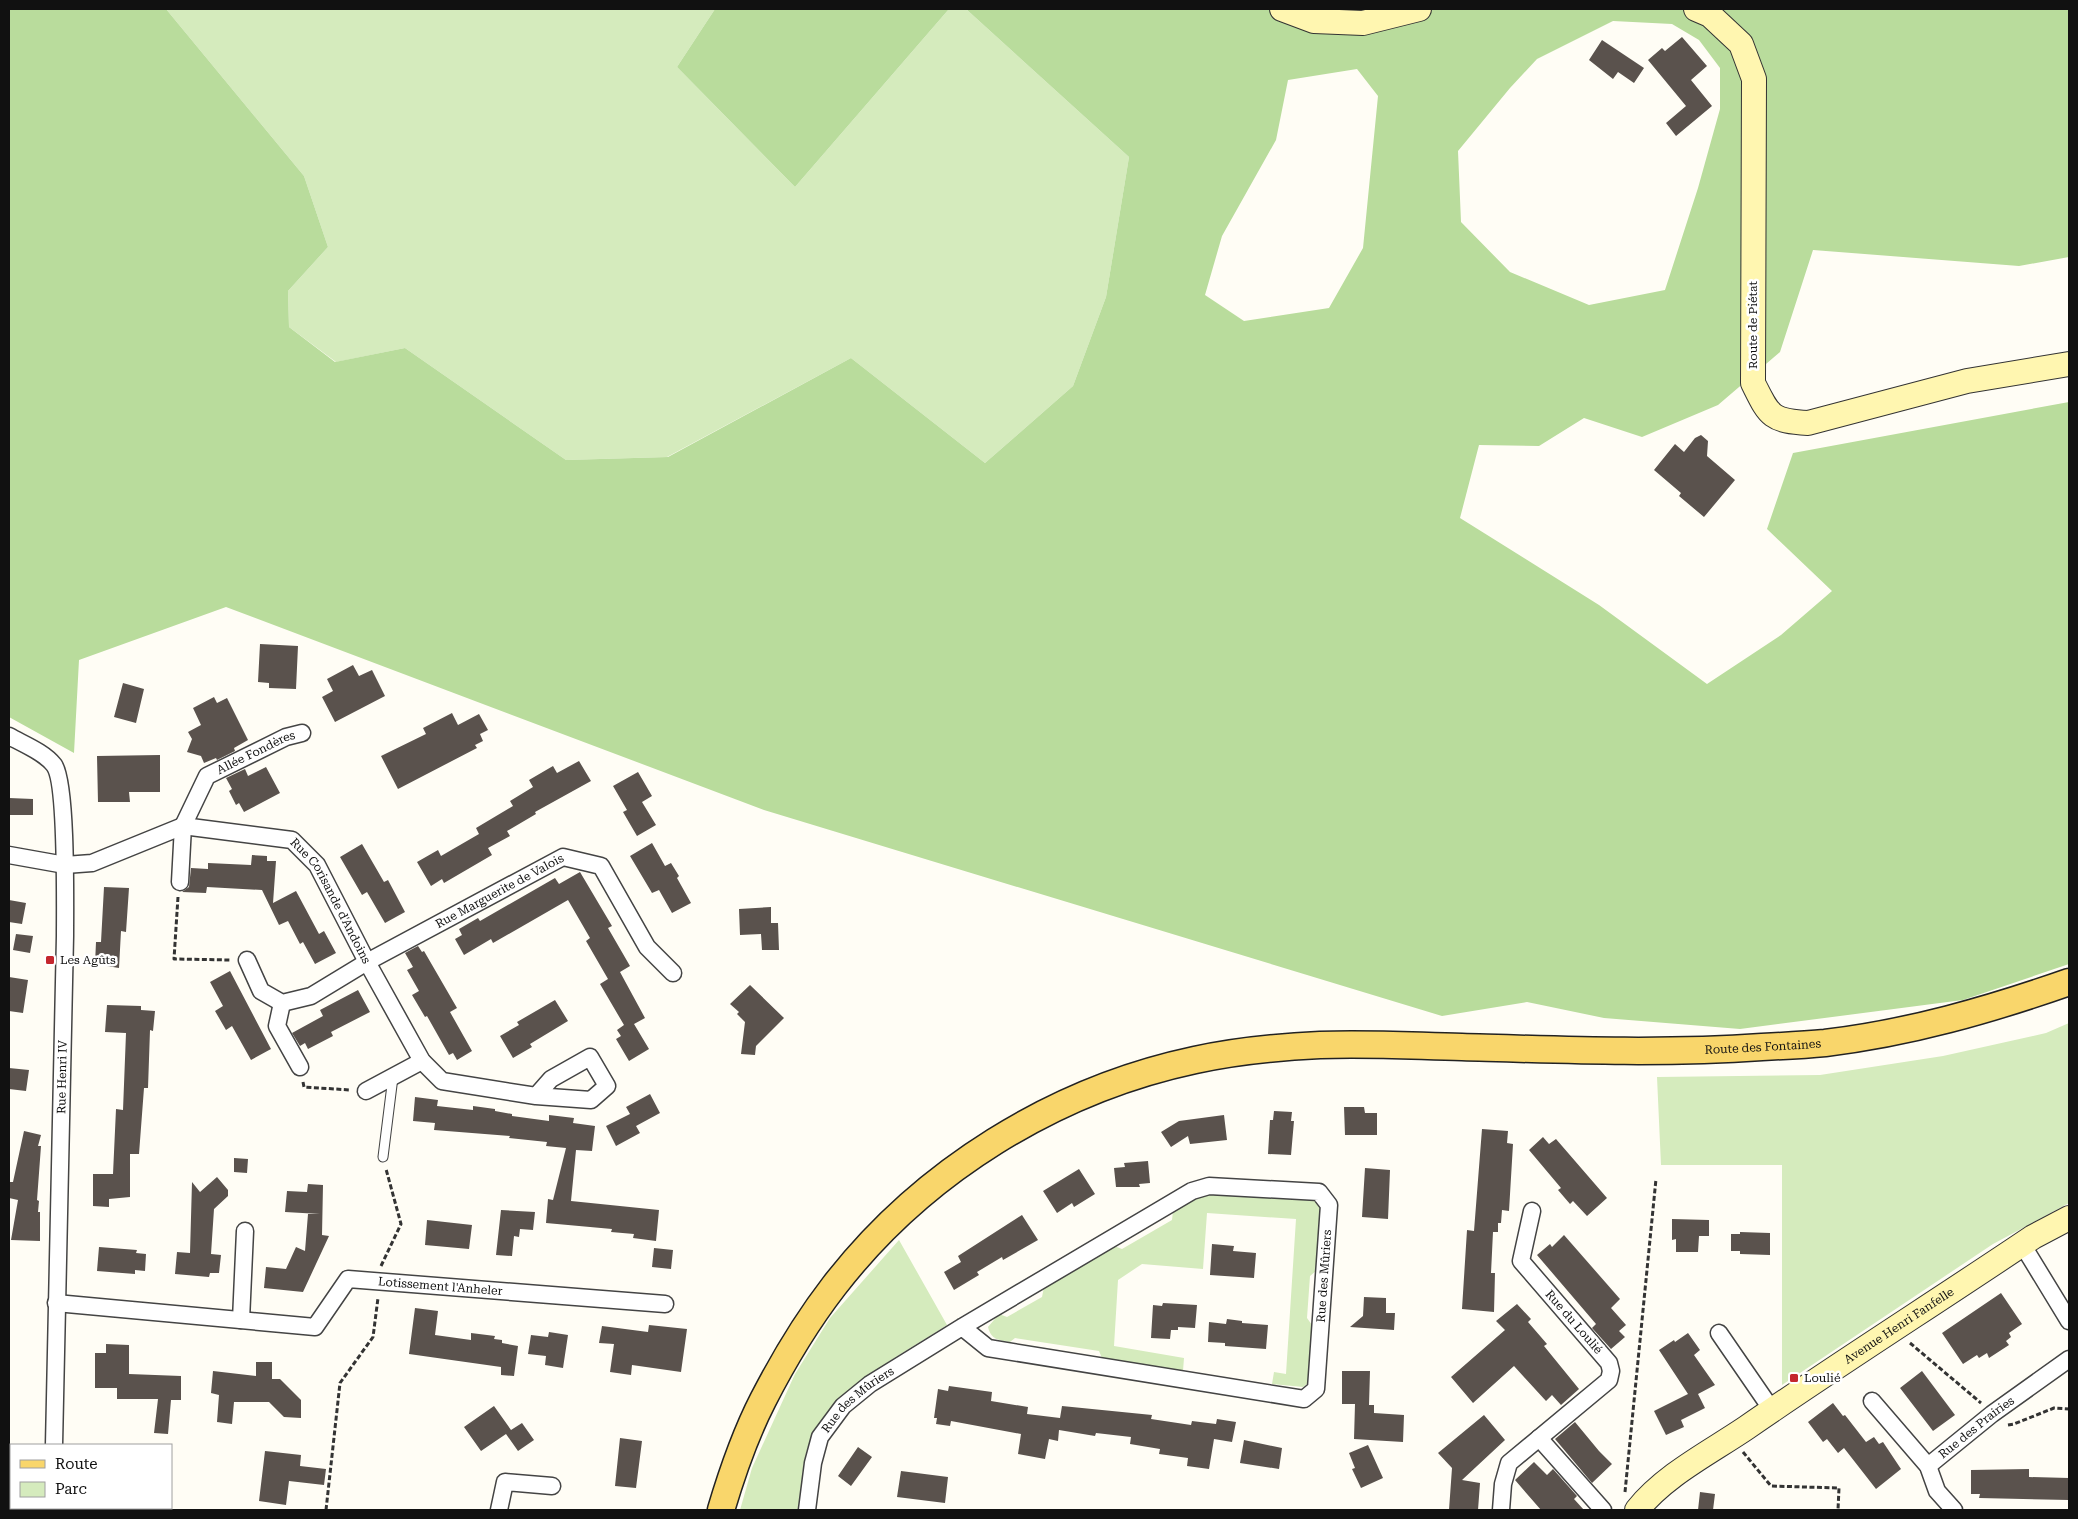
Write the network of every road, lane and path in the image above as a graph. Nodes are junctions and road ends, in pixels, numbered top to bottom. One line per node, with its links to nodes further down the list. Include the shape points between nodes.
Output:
1 (1282, 9): 2 (street, via 1314,21 1363,23)
2 (1419, 9)
3 (1696, 9): 4 (street, Route de Piétat, via 1710,15 1741,44 1754,79 1754,383 1768,412 1784,422 1808,423 1967,381)
4 (2069, 364)
5 (302, 733): 7 (street, Allée Fondères, via 286,737 207,776)
6 (9, 736): 9 (street, Rue Henri IV, via 54,765 60,782)
7 (183, 826): 9 (street, Rue Corisande d'Andoins, via 92,863); 10 (street); 12 (street, Rue Corisande d'Andoins, via 292,840 317,865)
8 (9, 854): 9 (street, Rue Corisande d'Andoins)
9 (65, 864): 27 (street, Rue Henri IV)
10 (180, 882): 11 (path, via 174,959)
11 (247, 960): 15 (street, via 261,991)
12 (366, 962): 13 (street, Rue Marguerite de Valois, via 563,857 601,866 647,947); 15 (street, Rue Marguerite de Valois, via 310,996); 16 (street, Rue Corisande d'Andoins)
13 (673, 973)
14 (2069, 982): 48 (main road, Route des Fontaines, via 1921,1027 1823,1043 1702,1051 1321,1045 1251,1050 1194,1060 1095,1091 1040,1115 950,1172 875,1239 833,1286 792,1347 761,1402 735,1463)
15 (282, 1003): 17 (street, via 277,1026)
16 (422, 1061): 18 (street); 20 (street, Rue Corisande d'Andoins, via 442,1081)
17 (300, 1067): 19 (path, via 304,1087)
18 (393, 1077): 19 (street); 21 (lane)
19 (366, 1091)
20 (536, 1096)
21 (383, 1156)
22 (1656, 1179): 45 (path)
23 (1532, 1211): 40 (street, Rue du Loulié, via 1521,1261 1609,1362 1611,1370 1609,1380)
24 (2069, 1218): 26 (street, Avenue Henri Fanfelle)
25 (246, 1231): 29 (street)
26 (2022, 1244): 30 (street); 32 (street, Avenue Henri Fanfelle)
27 (56, 1302): 29 (street, Lotissement l'Anheler); 42 (street, Rue Henri IV)
28 (665, 1304): 29 (street, Lotissement l'Anheler, via 348,1279 315,1327)
29 (241, 1320)
30 (2069, 1321)
31 (962, 1327): 31 (street, Rue des Mûriers, via 1192,1191 1209,1186 1319,1192 1329,1205 1316,1389 1304,1399 988,1348); 49 (street, Rue des Mûriers, via 870,1384 843,1406 820,1437)
32 (1894, 1329): 38 (street, Avenue Henri Fanfelle); 39 (path)
33 (1718, 1333): 38 (street)
34 (2069, 1359): 39 (street, Rue des Prairies)
35 (340, 1382): 46 (path)
36 (1872, 1402): 43 (street)
37 (2069, 1409): 39 (path, via 2054,1408 2014,1424 2002,1425)
38 (1772, 1410): 41 (street, Avenue Henri Fanfelle)
39 (1992, 1414): 43 (street, Rue des Prairies)
40 (1539, 1438): 50 (street, Rue du Loulié, via 1509,1462); 51 (street)
41 (1732, 1438): 45 (street, Avenue Henri Fanfelle, via 1685,1468 1647,1498); 52 (path, via 1771,1486 1840,1488)
42 (54, 1444)
43 (1928, 1466): 53 (street, Rue des Prairies, via 1937,1491)
44 (552, 1486): 47 (street, via 505,1482)
45 (1631, 1505)
46 (326, 1510)
47 (499, 1510)
48 (721, 1510)
49 (807, 1510)
50 (1501, 1510)
51 (1603, 1510)
52 (1838, 1510)
53 (1954, 1510)

